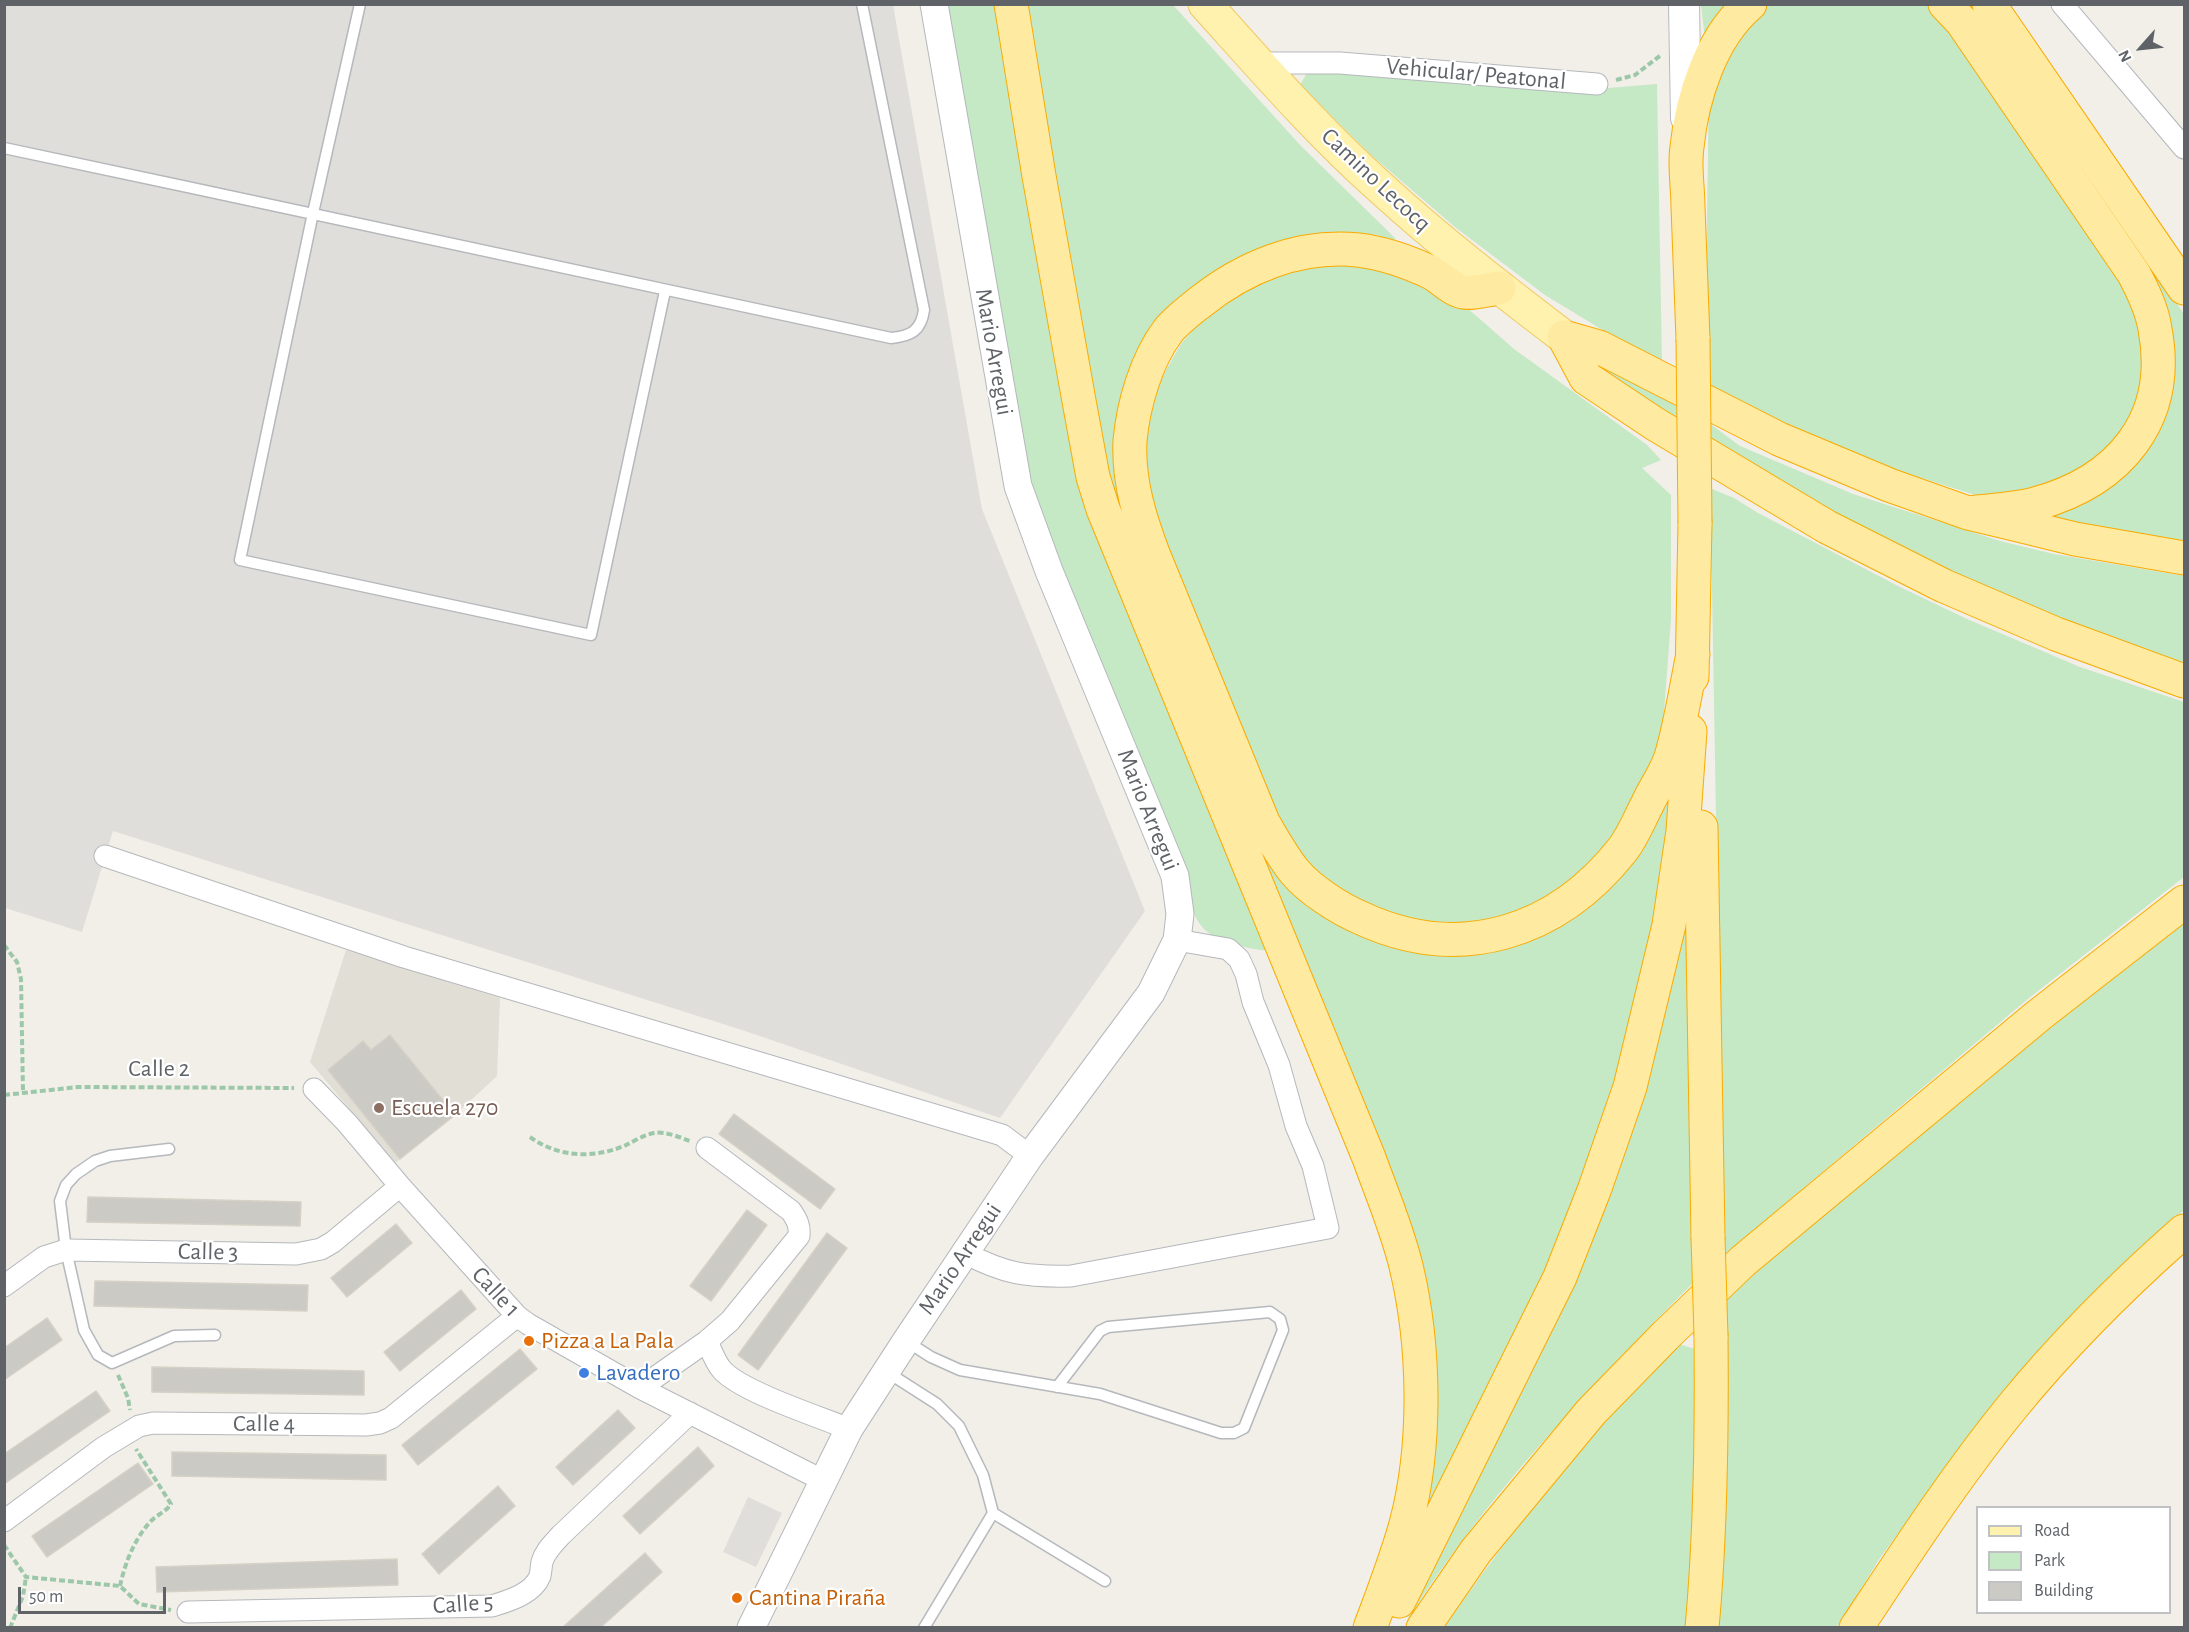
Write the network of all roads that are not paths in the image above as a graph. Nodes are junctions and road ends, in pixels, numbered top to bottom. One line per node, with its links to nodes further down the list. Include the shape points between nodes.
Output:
1 (360, 4): 16 (lane)
2 (862, 4): 19 (lane, via 924,310 919,326 904,337 891,338)
3 (934, 4): 27 (street, Mario Arregui, via 1018,486 1048,571 1175,876 1180,914)
4 (1011, 4): 53 (highway, via 1097,488 1137,595 1369,1158 1406,1266 1418,1327 1419,1448 1406,1522)
5 (1205, 4): 11 (main road, Camino Lecocq)
6 (1684, 4): 14 (main road)
7 (1750, 4): 14 (highway, via 1724,33 1710,57)
8 (1945, 4): 21 (highway, via 1962,22 2134,274 2147,301 2159,353 2151,412 2118,461 2095,479 2051,499)
9 (1989, 4): 18 (highway)
10 (2062, 4): 15 (street)
11 (1258, 63): 12 (street, Vehicular/ Peatonal, via 1340,63); 17 (main road, Camino Lecocq, via 1379,187)
12 (1597, 84)
13 (4, 148): 16 (lane)
14 (1686, 148): 23 (highway, bridge, via 1693,339)
15 (2184, 148)
16 (313, 213): 19 (lane); 19 (lane, via 240,560 591,635)
17 (1499, 288): 20 (main road, Camino Lecocq); 23 (highway, via 1463,292 1410,263 1359,250 1296,254 1259,266 1222,285 1169,331 1150,364 1135,404 1130,442 1138,513 1263,822 1296,873 1347,912 1380,927 1442,940 1509,932 1562,906 1585,889 1625,846 1671,759)
18 (2184, 288)
19 (664, 291)
20 (1564, 337): 21 (highway, via 1599,347 1779,439); 24 (highway, via 1586,378 1674,436 1827,527 1944,586 2045,630)
21 (1968, 513): 22 (highway, via 2075,539)
22 (2184, 558)
23 (1693, 654): 54 (highway, via 1682,843 1669,925 1630,1087 1560,1277); 56 (highway, bridge, via 1701,718 1712,1430 1709,1554)
24 (2184, 681)
25 (105, 856): 31 (street, via 404,957 1002,1135)
26 (2184, 902): 55 (highway, via 2048,1007 1743,1261 1591,1412 1476,1551)
27 (1177, 940): 31 (street, Mario Arregui, via 1151,993); 35 (street, via 1228,949 1239,959 1313,1166 1328,1228 1071,1276 1015,1274)
28 (314, 1089): 32 (street, Calle 1)
29 (707, 1148): 39 (street, via 790,1211 800,1227 799,1236 737,1312)
30 (169, 1149): 34 (lane, via 110,1156 76,1174 60,1201)
31 (1030, 1156): 35 (street, Mario Arregui)
32 (400, 1186): 34 (street, Calle 3, via 333,1242 313,1251 296,1254); 37 (street, Calle 1)
33 (2184, 1231): 57 (highway, via 2092,1319 2012,1407 1937,1507)
34 (66, 1250): 36 (street, Calle 3, via 44,1257); 38 (lane, via 84,1330 98,1355 112,1363 174,1336)
35 (965, 1253): 40 (street, Mario Arregui)
36 (4, 1286)
37 (517, 1316): 43 (street, Calle 1); 48 (street, Calle 4, via 380,1423 153,1423 129,1431 104,1447)
38 (215, 1335)
39 (707, 1341): 43 (street); 45 (street, via 723,1370 734,1378 762,1394)
40 (906, 1341): 41 (street, Mario Arregui); 42 (lane, via 960,1370)
41 (886, 1371): 45 (street, Mario Arregui); 47 (lane, via 937,1404 959,1426 983,1475)
42 (1057, 1387): 42 (lane, via 1100,1394 1221,1433 1234,1433 1244,1428 1283,1330 1280,1319 1270,1312 1116,1324 1100,1331)
43 (640, 1388): 44 (street, Calle 1)
44 (690, 1413): 46 (street, Calle 1); 50 (street, Calle 5, via 561,1535 547,1550 539,1577 511,1600 492,1606)
45 (849, 1429): 46 (street, Mario Arregui)
46 (824, 1481): 51 (street, Mario Arregui)
47 (993, 1513): 49 (lane); 52 (lane)
48 (4, 1521)
49 (1105, 1581)
50 (188, 1612)
51 (751, 1628)
52 (924, 1628)
53 (1370, 1628)
54 (1386, 1628)
55 (1423, 1628)
56 (1702, 1628)
57 (1856, 1628)

